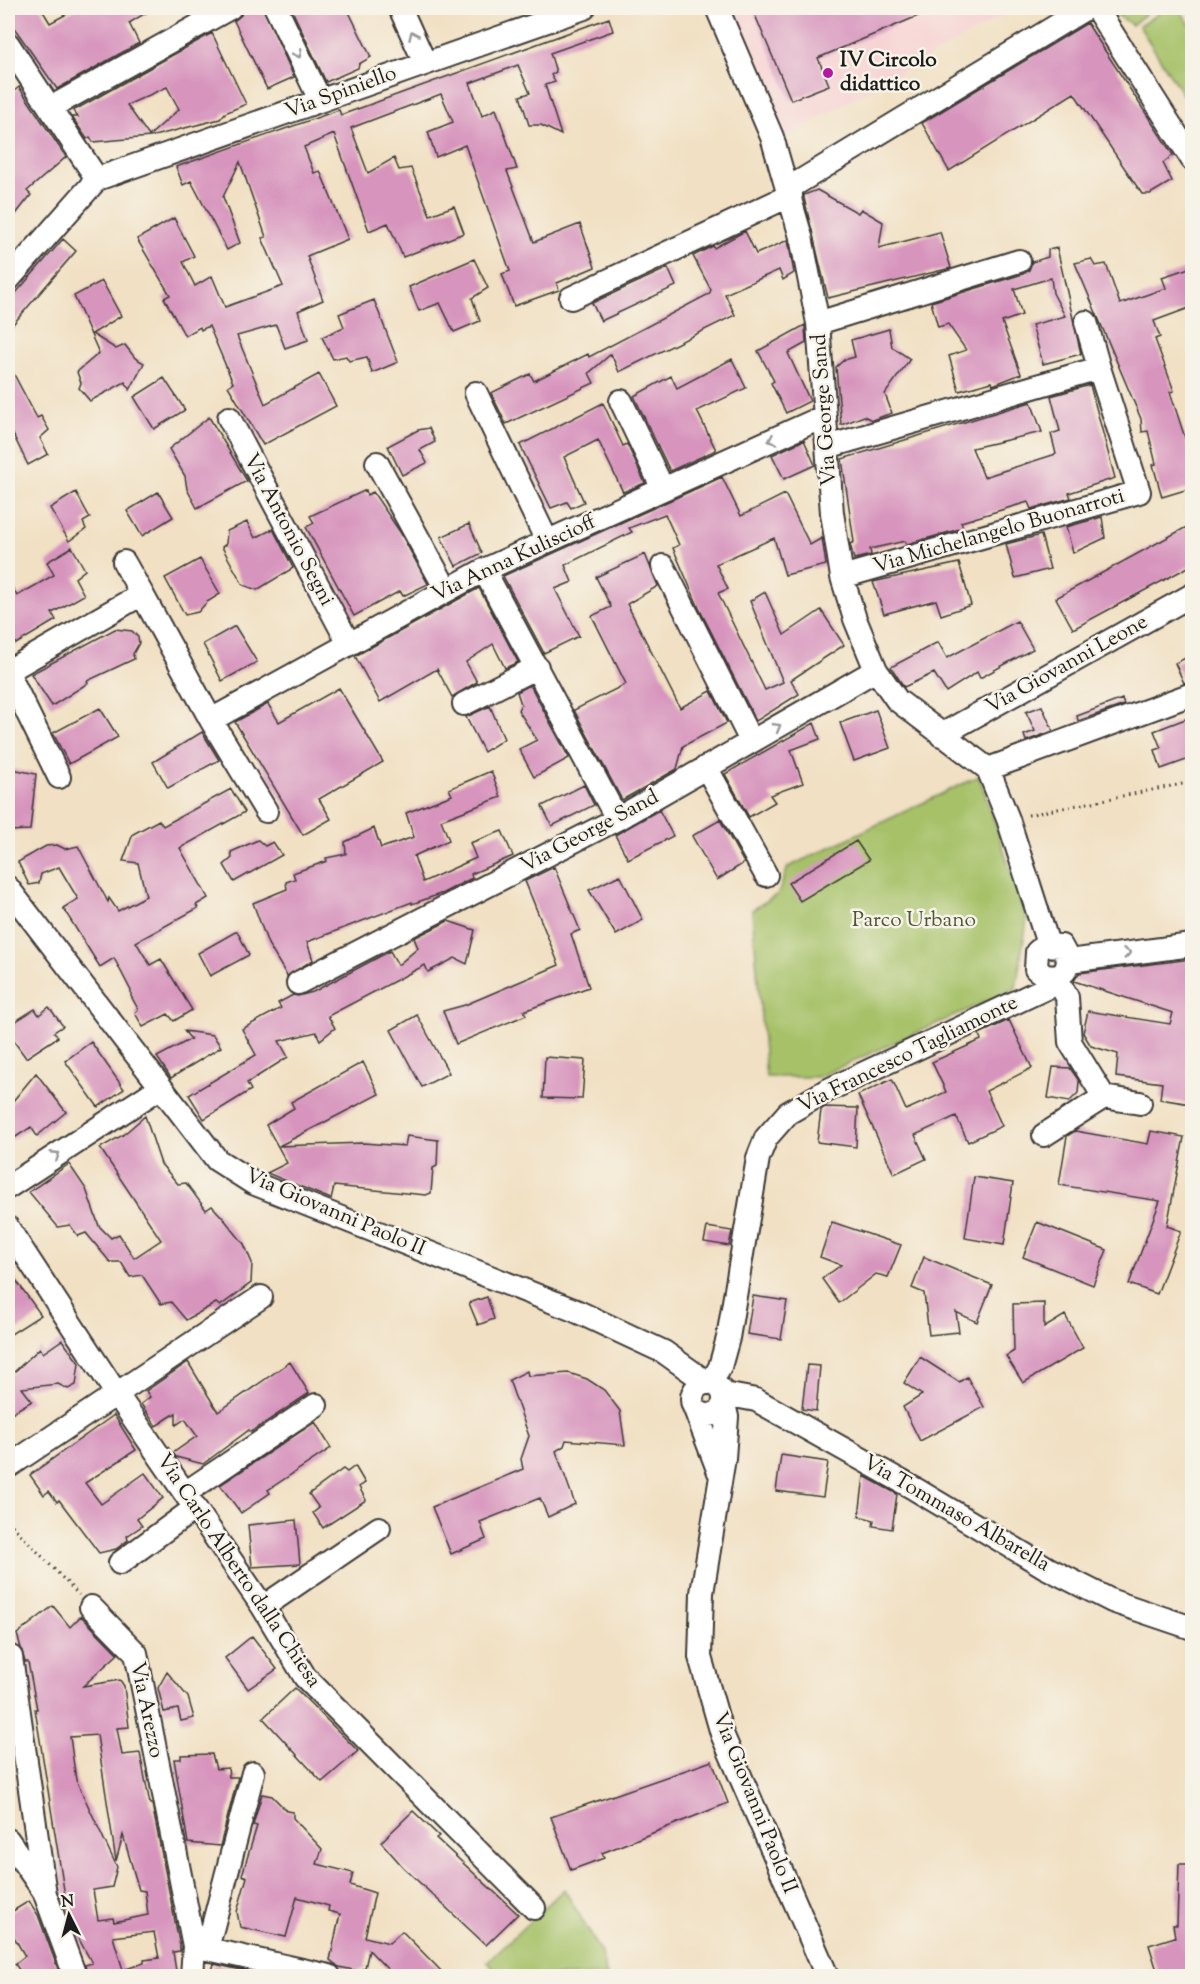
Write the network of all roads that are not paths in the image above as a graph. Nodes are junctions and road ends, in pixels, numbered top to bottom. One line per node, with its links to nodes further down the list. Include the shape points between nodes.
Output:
1 (230, 8): 11 (street)
2 (276, 8): 10 (street, one-way to 10)
3 (400, 8): 9 (street, one-way to 3)
4 (584, 8): 9 (street, Via Spiniello)
5 (717, 8): 14 (street, Via George Sand, via 772,137)
6 (1086, 8): 14 (street)
7 (1096, 8): 12 (street)
8 (11, 57): 11 (street)
9 (425, 63): 10 (street, Via Spiniello)
10 (320, 100): 13 (street, Via Spiniello)
11 (50, 108): 13 (street)
12 (1192, 159)
13 (97, 179): 16 (street)
14 (790, 191): 17 (street); 19 (street, Via George Sand)
15 (1019, 261): 19 (street, Via George Sand)
16 (8, 280)
17 (571, 298)
18 (1086, 322): 20 (street)
19 (818, 323): 23 (street, Via George Sand)
20 (1100, 368): 25 (street); 32 (street, Via Michelangelo Buonarroti, via 1139,492)
21 (476, 393): 28 (street)
22 (621, 401): 27 (street)
23 (825, 416): 25 (street, Via George Sand); 27 (street, Via Anna Kuliscioff, one-way to 27)
24 (229, 418): 36 (street, Via Antonio Segni)
25 (827, 447): 32 (street, Via George Sand)
26 (377, 463): 33 (street)
27 (663, 489): 28 (street, Via Anna Kuliscioff)
28 (548, 541): 31 (street, Via Anna Kuliscioff)
29 (124, 562): 34 (street)
30 (663, 566): 44 (street)
31 (484, 570): 33 (street, Via Anna Kuliscioff); 37 (street)
32 (842, 578): 38 (street, Via George Sand)
33 (446, 589): 36 (street, Via Anna Kuliscioff)
34 (142, 594): 39 (street); 42 (street)
35 (1192, 595): 43 (street, Via Giovanni Leone)
36 (348, 642): 42 (street, Via Anna Kuliscioff)
37 (537, 667): 41 (street); 49 (street)
38 (876, 670): 43 (street, Via George Sand, via 897,700); 44 (street, Via George Sand, one-way to 38)
39 (8, 672): 47 (street)
40 (1192, 694): 46 (street)
41 (464, 704)
42 (212, 720): 48 (street)
43 (941, 735): 46 (street, Via George Sand)
44 (751, 741): 45 (street, Via George Sand)
45 (706, 767): 49 (street, Via George Sand); 50 (street)
46 (988, 769): 52 (street)
47 (59, 777)
48 (266, 812)
49 (617, 819): 55 (street, Via George Sand)
50 (766, 875)
51 (9, 892): 56 (street, Via Giovanni Paolo II)
52 (1048, 944): 54 (street, via 1061,946); 54 (street, via 1036,952 1035,963 1045,976)
53 (1192, 945): 54 (street, one-way to 53)
54 (1063, 969): 57 (street, via 1070,1042); 64 (street, Via Francesco Tagliamonte, via 1034,995 826,1091 780,1120 766,1138 758,1158)
55 (298, 983)
56 (160, 1087): 60 (street, one-way to 56); 63 (street, Via Giovanni Paolo II, via 217,1160 253,1183)
57 (1104, 1097): 58 (street); 59 (street)
58 (1140, 1103)
59 (1044, 1135)
60 (8, 1187)
61 (8, 1228): 65 (street, Via Carlo Alberto dalla Chiesa)
62 (261, 1297): 65 (street)
63 (639, 1339): 64 (street, Via Giovanni Paolo II, via 664,1352); 67 (street, Via Giovanni Paolo II, via 665,1366)
64 (716, 1391): 67 (street, via 696,1388); 67 (street, via 718,1412 708,1415); 69 (street, Via Giovanni Paolo II, via 727,1418); 75 (street, Via Tommaso Albarella, via 756,1400 1047,1568 1112,1601)
65 (116, 1393): 68 (street); 70 (street, Via Carlo Alberto dalla Chiesa)
66 (316, 1405): 70 (street)
67 (693, 1405): 69 (street, Via Giovanni Paolo II, via 719,1468)
68 (9, 1466)
69 (720, 1482): 86 (street, Via Giovanni Paolo II, via 702,1593 700,1657 722,1734)
70 (190, 1501): 72 (street); 74 (street, Via Carlo Alberto dalla Chiesa)
71 (379, 1528): 74 (street)
72 (120, 1563)
73 (91, 1607): 82 (street, Via Arezzo, via 136,1653)
74 (263, 1607): 81 (street, Via Carlo Alberto dalla Chiesa, via 305,1677)
75 (1192, 1628)
76 (11, 1657): 77 (street)
77 (13, 1709): 80 (street)
78 (253, 1773): 82 (street, Via Arezzo)
79 (8, 1840): 80 (street)
80 (45, 1894): 83 (street)
81 (534, 1908)
82 (200, 1947): 84 (street, Via Arezzo); 85 (street)
83 (75, 1977)
84 (192, 1977)
85 (329, 1977)
86 (827, 1977)

